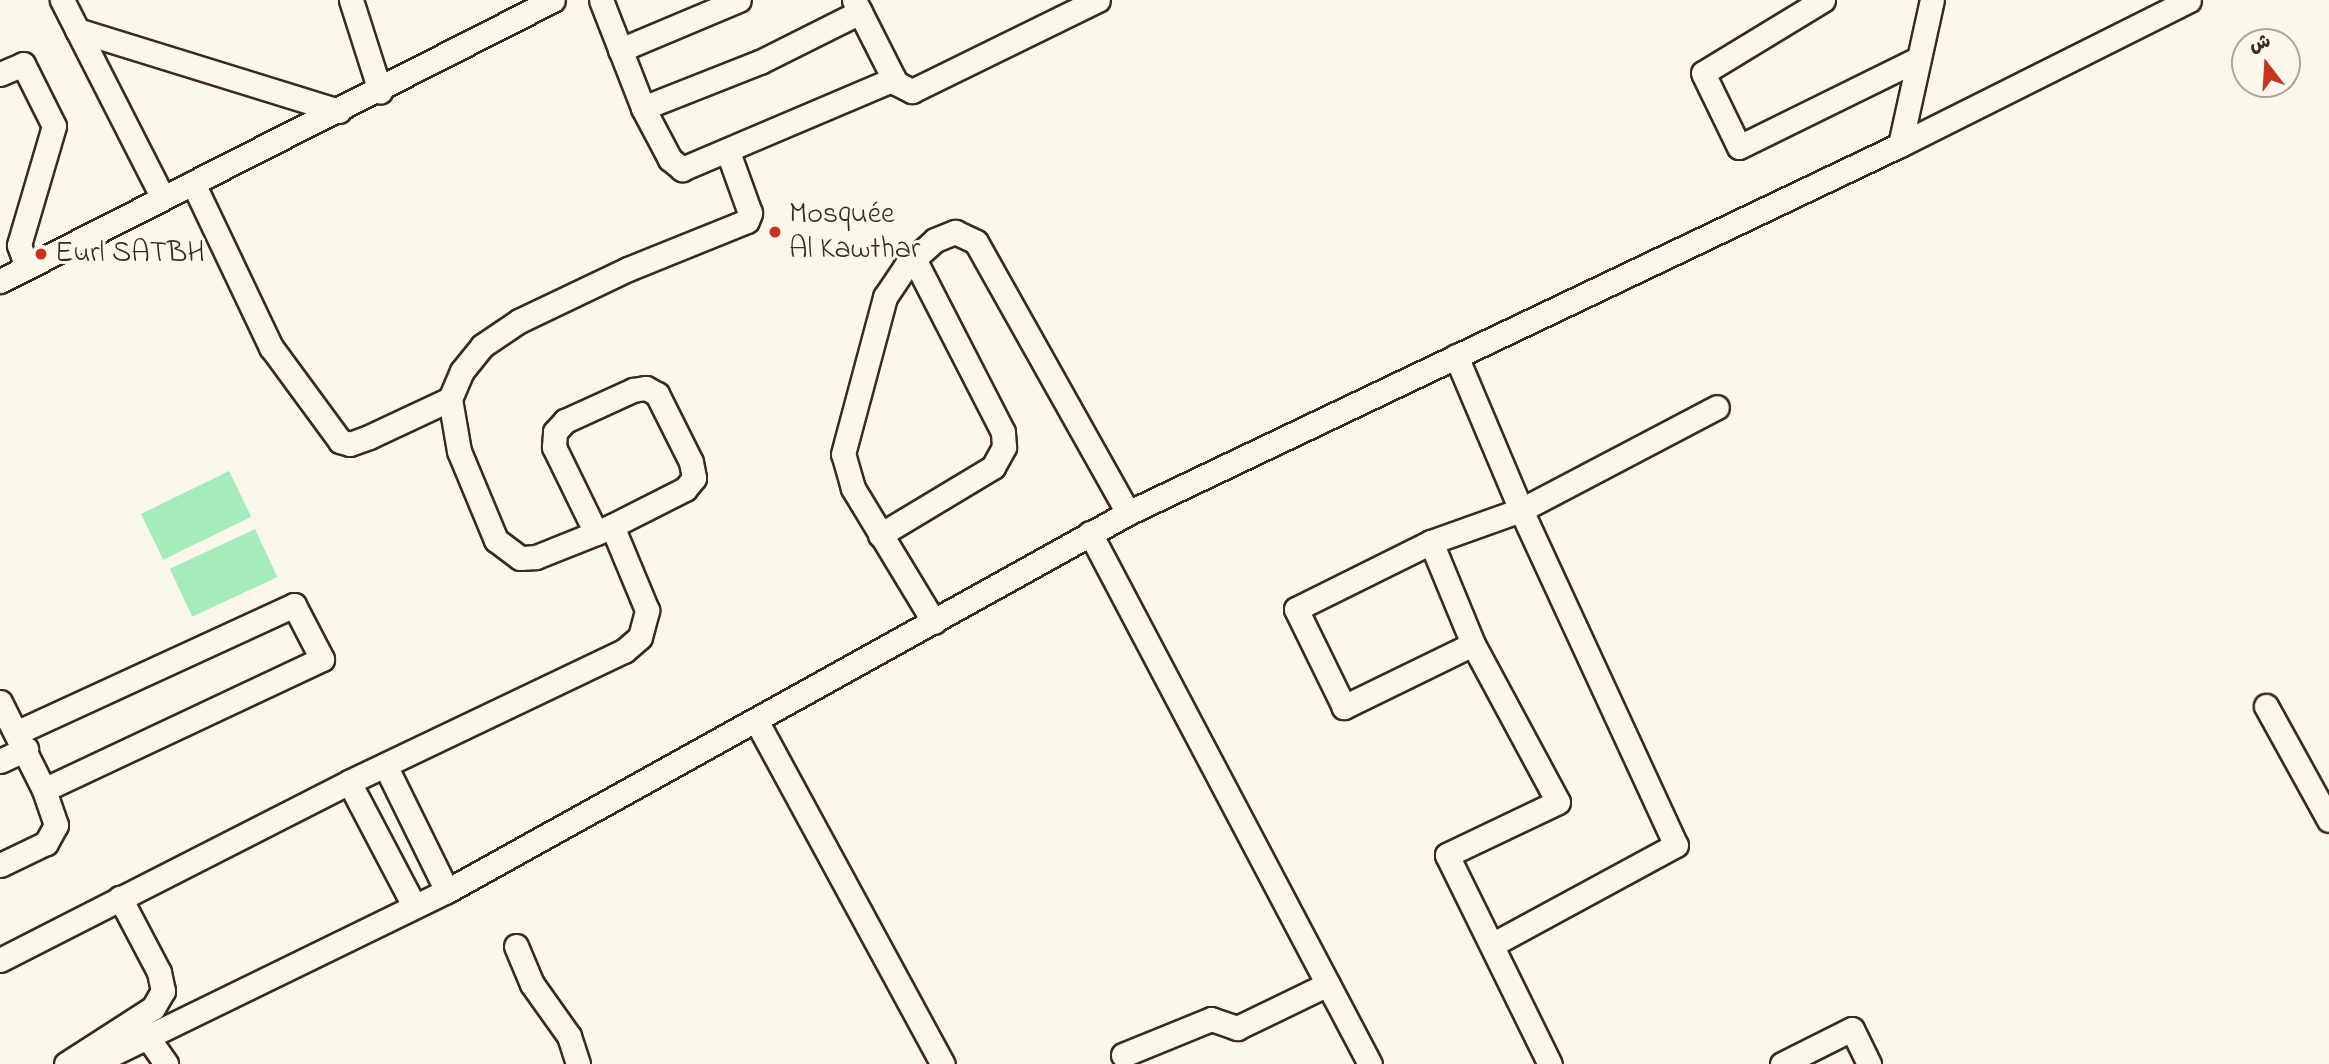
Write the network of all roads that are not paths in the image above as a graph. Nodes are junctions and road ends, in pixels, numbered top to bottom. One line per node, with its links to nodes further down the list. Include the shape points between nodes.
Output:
1 (62, 0): 11 (street)
2 (351, 0): 16 (street)
3 (553, 0): 16 (street)
4 (601, 0): 12 (street)
5 (739, 0): 12 (street)
6 (1098, 0): 15 (street, via 920,89 903,89)
7 (1823, 0): 13 (street, via 1703,73 1739,147)
8 (1932, 0): 13 (street)
9 (2189, 0): 19 (street)
10 (857, 6): 15 (street); 17 (street, via 771,57)
11 (77, 30): 18 (street); 22 (street)
12 (620, 50): 17 (street)
13 (1918, 60): 19 (street)
14 (0, 74): 24 (street, via 23,64 54,127 19,245)
15 (894, 79): 20 (street)
16 (380, 91): 18 (street)
17 (643, 108): 20 (street, via 677,167 688,169)
18 (339, 111): 21 (street)
19 (1900, 145): 26 (street)
20 (728, 152): 27 (street, via 750,213 747,221 628,269 519,321 482,346 462,371)
21 (193, 183): 22 (street); 27 (street, via 271,346 341,441 350,444 369,437)
22 (163, 198): 24 (street)
23 (913, 257): 30 (street, via 955,232 976,242); 33 (street, via 895,279 877,316 845,442 848,478); 33 (street, via 1003,432 1004,447 993,467)
24 (27, 267): 25 (street)
25 (0, 281)
26 (1456, 356): 29 (street); 30 (street)
27 (450, 399): 31 (street, via 459,451 496,540 509,553 536,557)
28 (1717, 407): 29 (street)
29 (1521, 510): 34 (street); 51 (street, via 1676,845)
30 (1128, 513): 32 (street)
31 (604, 529): 31 (street, via 554,447 555,432 565,421 646,388 657,394 694,478 685,489); 42 (street, via 647,610 640,638 579,676)
32 (1090, 533): 35 (street); 53 (street)
33 (880, 535): 35 (street)
34 (1431, 542): 36 (street); 36 (street, via 1296,609 1343,707)
35 (933, 622): 39 (street)
36 (1473, 644): 51 (street, via 1558,802 1447,855)
37 (0, 702): 40 (street)
38 (2266, 706): 45 (street)
39 (757, 722): 47 (street); 60 (street)
40 (22, 741): 41 (street); 44 (street); 44 (street, via 294,605 322,659)
41 (0, 761)
42 (385, 765): 43 (street); 47 (street)
43 (349, 782): 48 (street); 49 (street)
44 (44, 790): 46 (street, via 55,818 50,838)
45 (2329, 820)
46 (0, 865)
47 (447, 891): 49 (street)
48 (120, 898): 52 (street); 56 (street, via 163,981 160,1000)
49 (414, 906): 54 (street)
50 (516, 946): 59 (street, via 532,984 569,1036)
51 (1492, 946): 62 (street)
52 (0, 960)
53 (1328, 984): 55 (street, via 1237,1028 1211,1018); 61 (street)
54 (146, 1035): 57 (street); 58 (street)
55 (1124, 1055)
56 (66, 1064)
57 (92, 1064)
58 (166, 1064)
59 (578, 1064)
60 (943, 1064)
61 (1370, 1064)
62 (1550, 1064)
63 (1782, 1064): 64 (street, via 1852,1029)
64 (1869, 1064)

